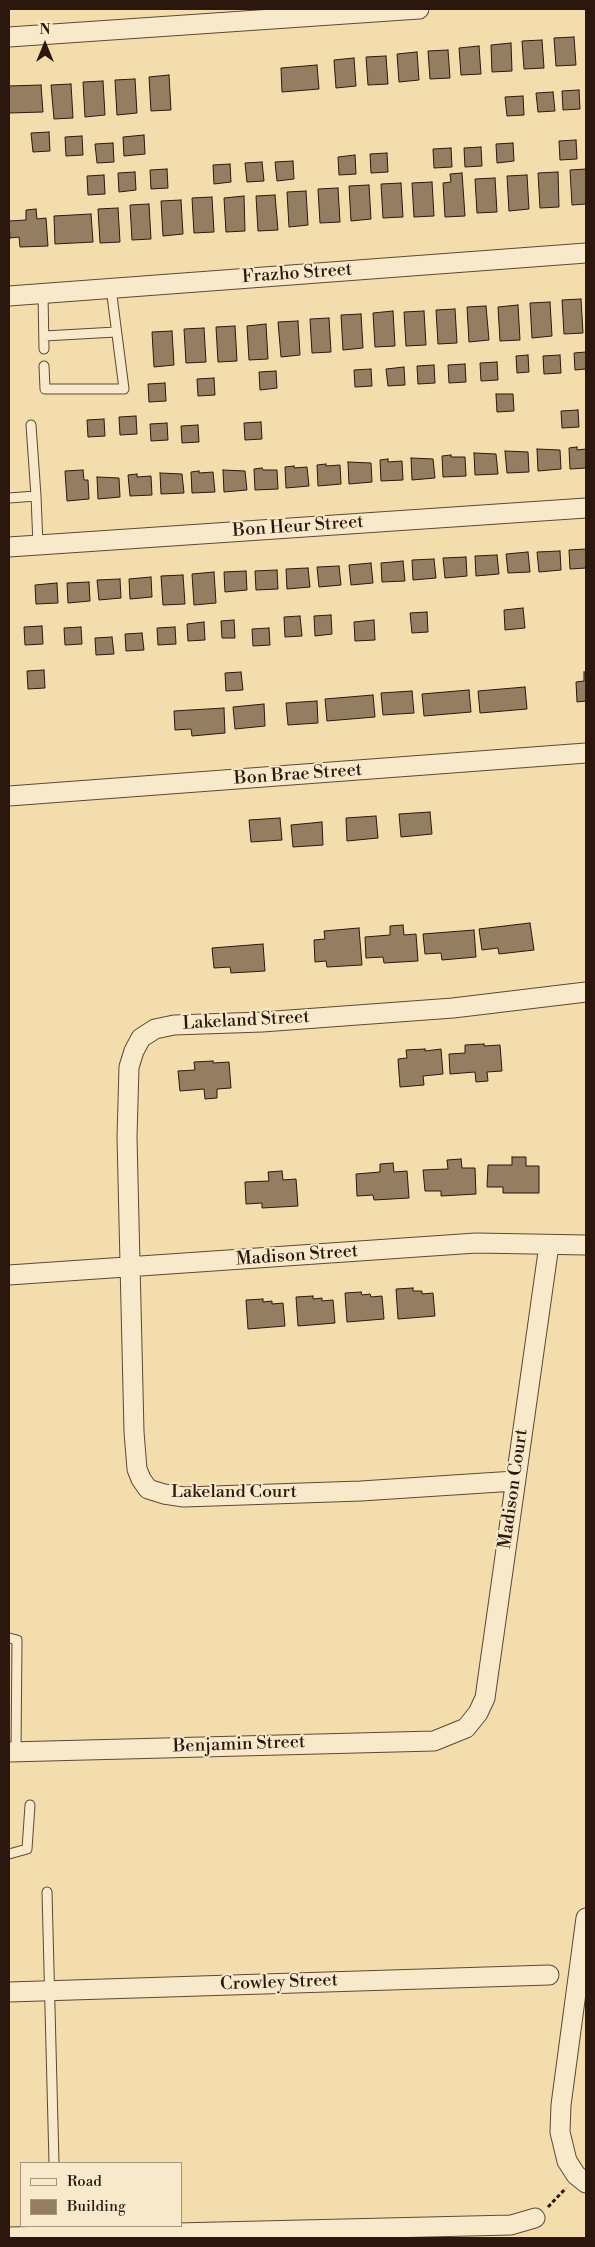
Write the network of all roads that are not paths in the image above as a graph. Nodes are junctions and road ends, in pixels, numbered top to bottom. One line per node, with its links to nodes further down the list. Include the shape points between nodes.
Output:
1 (419, 9): 2 (street)
2 (9, 37)
3 (586, 253): 4 (street, Frazho Street)
4 (111, 288): 5 (street, Frazho Street); 7 (lane)
5 (42, 294): 6 (street, Frazho Street); 8 (lane)
6 (9, 296)
7 (116, 332): 8 (lane); 10 (lane, via 124,389 45,389)
8 (44, 336): 9 (lane)
9 (44, 349)
10 (44, 366)
11 (31, 425): 12 (lane)
12 (36, 496): 13 (lane); 15 (lane)
13 (9, 498)
14 (586, 508): 15 (street, Bon Heur Street)
15 (38, 545): 16 (street, Bon Heur Street)
16 (9, 547)
17 (586, 754): 18 (street, Bon Brae Street)
18 (9, 796)
19 (586, 992): 22 (street, Lakeland Street, via 453,1008 174,1025 155,1029 141,1038 129,1067)
20 (549, 1245): 21 (street, Madison Street); 22 (street, Madison Street, via 476,1243); 24 (street, Madison Court)
21 (586, 1245)
22 (130, 1268): 23 (street, Madison Street); 24 (street, Lakeland Court, via 137,1469 148,1489 184,1497 361,1491)
23 (9, 1275)
24 (515, 1481): 26 (street, Madison Court, via 485,1698)
25 (9, 1638): 27 (lane, via 17,1640)
26 (466, 1728): 27 (street, Benjamin Street, via 434,1741)
27 (12, 1752)
28 (30, 1805): 29 (lane, via 27,1849)
29 (9, 1854)
30 (47, 1892): 33 (lane)
31 (586, 1918): 36 (street, via 560,2132 567,2161)
32 (549, 1975): 33 (street, Crowley Street)
33 (50, 1990): 34 (street, Crowley Street); 35 (lane)
34 (9, 1992)
35 (54, 2162)
36 (581, 2179)
37 (534, 2218): 38 (street, via 511,2225)
38 (56, 2231): 39 (street)
39 (9, 2237)

